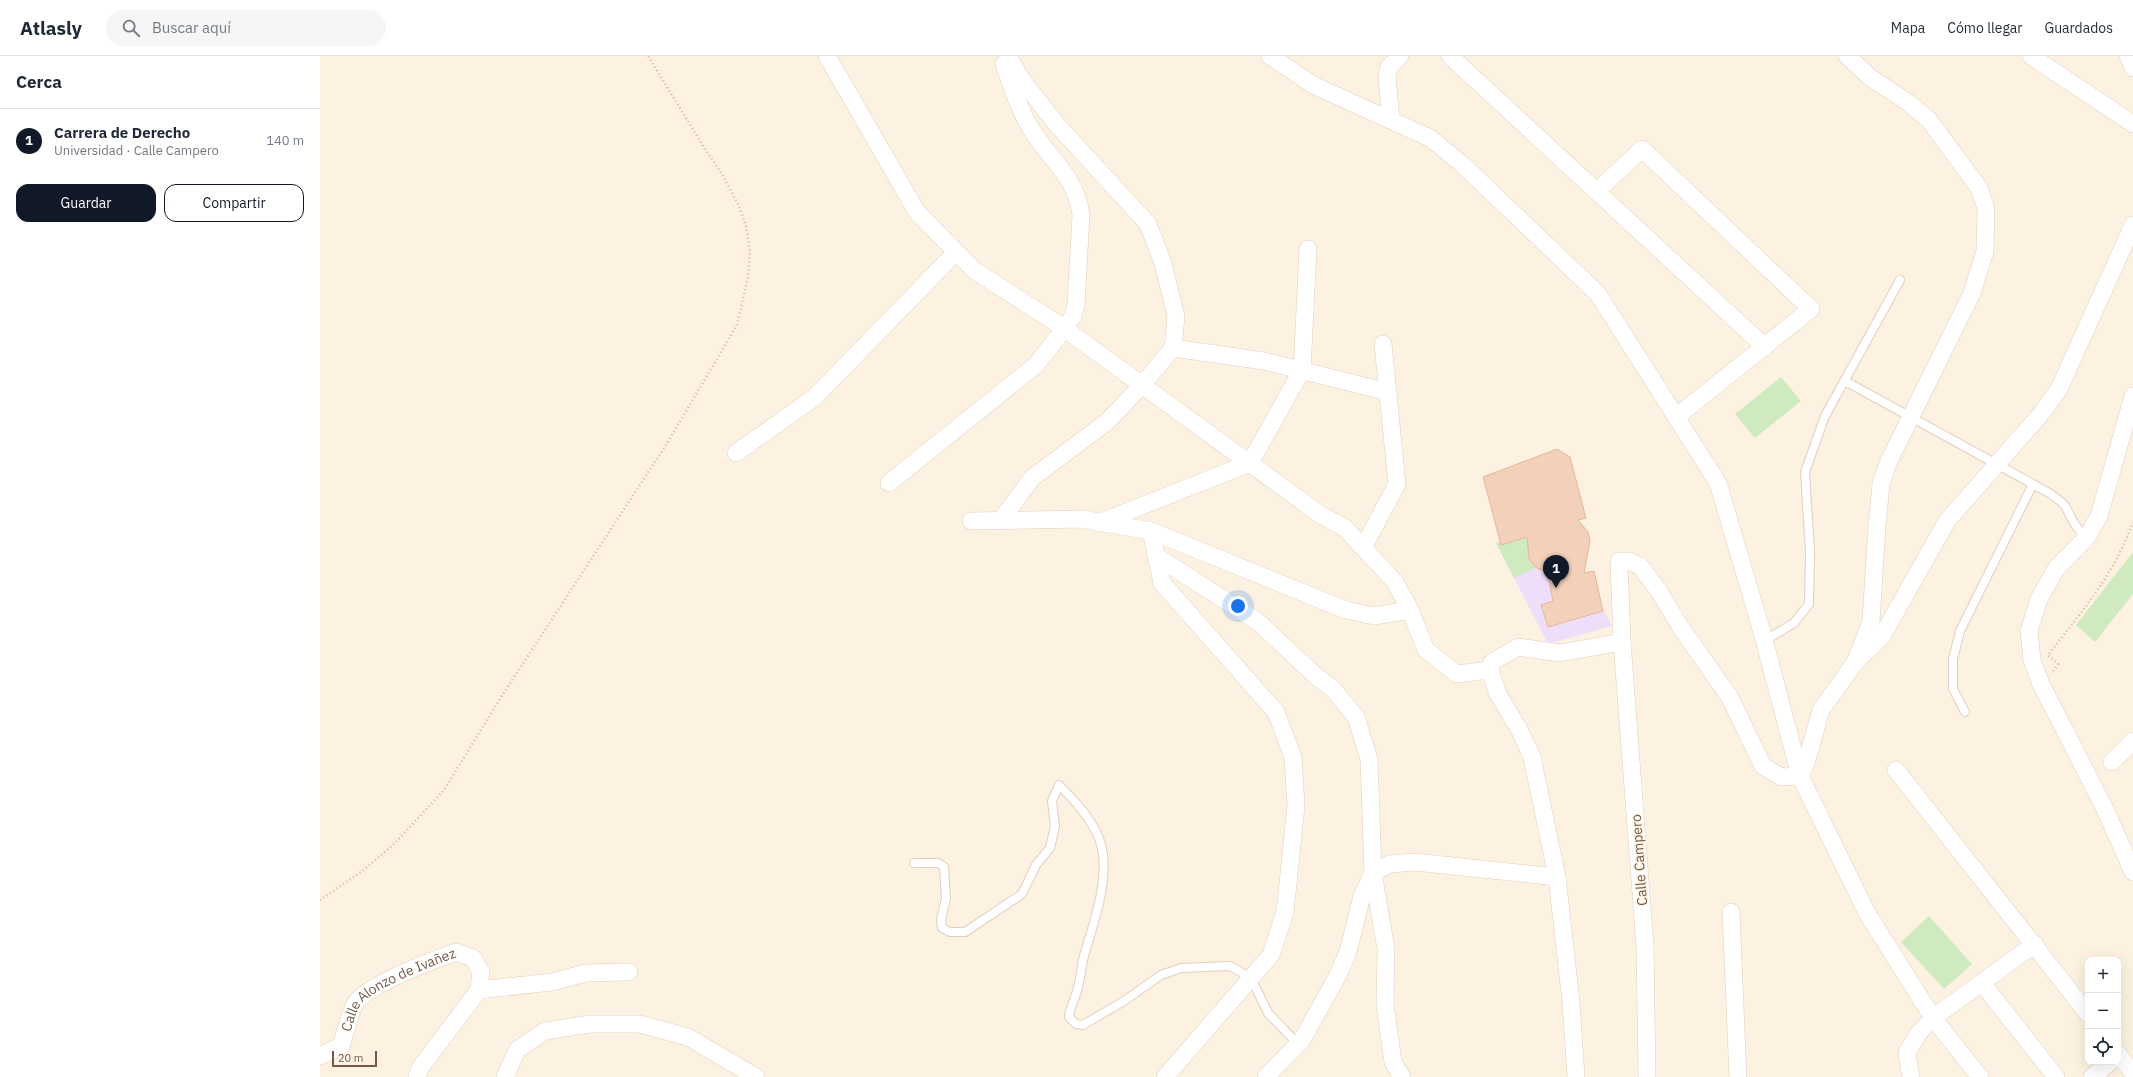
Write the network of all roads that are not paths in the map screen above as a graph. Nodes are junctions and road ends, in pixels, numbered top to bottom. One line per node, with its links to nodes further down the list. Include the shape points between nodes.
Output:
1 (827, 56): 16 (street, via 916,212)
2 (1002, 56): 18 (street, via 1018,107 1032,130 1074,185 1080,201 1082,215 1076,305 1073,316)
3 (1008, 56): 21 (street, via 1021,79 1058,126 1148,224 1163,263 1176,316)
4 (1270, 56): 11 (street, via 1313,85)
5 (1400, 56): 11 (street, via 1389,66 1387,77)
6 (1450, 56): 13 (street)
7 (1847, 56): 28 (street, via 1871,78 1909,103 1929,120 1979,188 1986,208 1985,250 1972,293)
8 (2031, 56): 12 (street)
9 (2128, 56): 10 (street)
10 (2133, 68)
11 (1391, 120): 27 (street, via 1430,138 1463,165 1598,294)
12 (2133, 124)
13 (1596, 191): 20 (street); 20 (street, via 1642,149 1811,309)
14 (2133, 225): 31 (street, via 2059,388 2041,414)
15 (1308, 250): 22 (street)
16 (956, 252): 18 (street, via 974,271); 29 (street, via 815,397)
17 (1900, 280): 23 (lane)
18 (1064, 329): 24 (street); 32 (street, via 1036,365)
19 (1384, 344): 25 (street)
20 (1765, 347): 27 (street)
21 (1174, 348): 22 (street, via 1264,361); 24 (street)
22 (1302, 370): 25 (street); 30 (street)
23 (1845, 381): 28 (lane); 42 (lane, via 1825,416 1805,472 1810,552 1809,604 1794,622)
24 (1142, 385): 30 (street); 34 (street, via 1108,421 1032,478)
25 (1388, 392): 39 (street, via 1397,484)
26 (2133, 396): 38 (street, via 2099,516)
27 (1676, 417): 42 (street, via 1718,483)
28 (1910, 418): 31 (lane); 44 (street, via 1888,463 1881,484 1871,621)
29 (736, 453)
30 (1250, 463): 36 (street); 39 (street, via 1318,513 1344,528)
31 (1996, 464): 33 (lane); 44 (street, via 1947,521 1882,636)
32 (889, 483)
33 (2033, 484): 38 (lane, via 2064,505 2077,528); 46 (lane, via 1960,631 1953,659 1953,689)
34 (1001, 520): 35 (street); 36 (street, via 1081,519)
35 (971, 521)
36 (1100, 522): 37 (street)
37 (1150, 531): 40 (street); 41 (street, via 1346,610 1374,616)
38 (2087, 536): 52 (street, via 2056,568 2039,599 2029,631 2032,660 2041,684 2104,807)
39 (1363, 548): 41 (street, via 1395,582)
40 (1156, 556): 53 (street, via 1257,621 1332,688 1356,717 1369,759); 58 (street, via 1162,583 1276,712 1293,756 1296,806 1285,912 1271,955)
41 (1410, 610): 45 (street, via 1426,650 1440,662 1457,674)
42 (1764, 641): 50 (street)
43 (1622, 642): 45 (street, via 1560,654 1518,647 1492,662); 50 (street, Calle Campero, via 1619,562 1629,561 1640,566 1659,590 1681,628 1729,696 1764,766 1781,777); 75 (street, Calle Campero, via 1645,946)
44 (1856, 661): 50 (street, via 1822,710)
45 (1490, 670): 54 (street, via 1498,694 1532,757)
46 (1965, 712)
47 (2133, 741): 48 (street)
48 (2112, 762)
49 (1896, 770): 56 (street)
50 (1800, 776): 62 (street, via 1867,913)
51 (914, 863): 58 (lane, via 938,864 944,867 946,898 941,920 942,928 950,932 965,932 1022,894 1036,866 1050,848 1056,826 1052,801 1059,785 1086,815 1099,839 1103,868 1100,897 1069,1017 1076,1024 1083,1025 1161,975 1181,968 1230,966)
52 (2133, 872)
53 (1373, 873): 54 (street, via 1390,864 1415,862); 63 (street, via 1362,896 1348,952 1338,975); 73 (street, via 1386,949 1385,1004 1393,1062)
54 (1557, 877): 74 (street, via 1571,1002)
55 (1731, 912): 76 (street)
56 (2034, 944): 59 (street); 61 (street)
57 (629, 972): 60 (street, via 586,973 552,982)
58 (1251, 978): 63 (lane, via 1268,1013); 71 (street)
59 (1982, 983): 62 (street); 79 (street)
60 (479, 990): 64 (street, Calle Alonzo de Ivañez, via 481,972 473,958 456,952 439,958 381,985 357,1000 341,1046); 68 (street, via 420,1068)
61 (2085, 1010)
62 (1933, 1018): 77 (street, via 1918,1034 1907,1053); 78 (street)
63 (1298, 1044): 72 (street)
64 (320, 1056)
65 (2121, 1062): 67 (street)
66 (2106, 1065): 80 (street)
67 (2133, 1073)
68 (417, 1077)
69 (504, 1077): 70 (street, via 516,1050 545,1030 590,1024 640,1024 688,1036)
70 (756, 1077)
71 (1165, 1077)
72 (1266, 1077)
73 (1402, 1077)
74 (1576, 1077)
75 (1647, 1077)
76 (1738, 1077)
77 (1910, 1077)
78 (1980, 1077)
79 (2056, 1077)
80 (2092, 1077)

